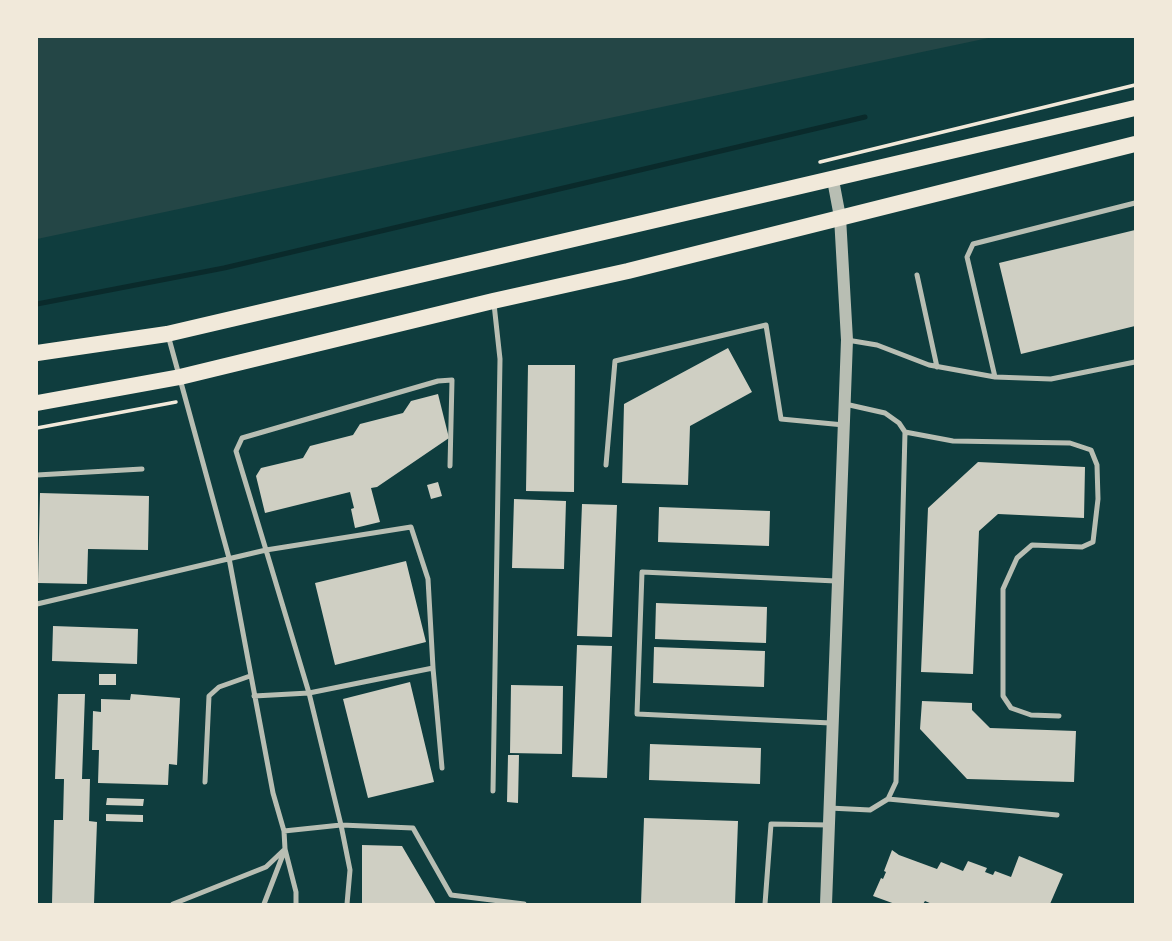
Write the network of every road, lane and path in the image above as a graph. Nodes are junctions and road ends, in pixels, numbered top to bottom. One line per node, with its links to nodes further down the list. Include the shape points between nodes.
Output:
1 (1135, 108): 3 (main road)
2 (1135, 144): 5 (main road)
3 (833, 180): 5 (street); 8 (main road)
4 (1135, 203): 14 (lane, via 973,244 967,257)
5 (840, 217): 7 (main road); 9 (street)
6 (917, 275): 12 (lane)
7 (493, 300): 13 (main road); 37 (lane, via 500,359)
8 (167, 334): 10 (main road); 13 (lane)
9 (847, 340): 12 (lane, via 877,345); 17 (street)
10 (37, 353)
11 (1135, 362): 14 (lane, via 1051,379)
12 (937, 367): 14 (lane)
13 (180, 377): 15 (lane); 16 (main road)
14 (995, 377)
15 (186, 400): 19 (path); 26 (lane)
16 (37, 403)
17 (845, 404): 18 (street); 20 (lane, via 885,413)
18 (844, 425): 21 (lane, via 781,419 766,325 615,361); 27 (street)
19 (37, 428)
20 (905, 432): 33 (lane, via 953,441 1070,443 1091,450 1097,465 1098,499 1093,542 1082,547 1032,545 1017,558 1003,589 1003,696 1011,708 1031,715); 38 (lane, via 896,782)
21 (606, 465)
22 (450, 466): 25 (lane, via 452,380 242,438 236,451)
23 (142, 469): 24 (lane)
24 (37, 475)
25 (266, 550): 26 (lane); 29 (lane, via 411,527 428,579); 31 (lane)
26 (229, 558): 28 (lane); 30 (lane)
27 (839, 581): 34 (street); 34 (lane, via 642,572 637,714)
28 (37, 604)
29 (433, 668): 31 (lane); 35 (lane)
30 (250, 676): 32 (lane); 36 (lane, via 219,687 209,696)
31 (309, 693): 32 (lane); 41 (lane)
32 (254, 696): 43 (lane)
33 (1059, 716)
34 (833, 723): 39 (street)
35 (442, 768)
36 (205, 782)
37 (493, 791)
38 (888, 799): 39 (lane, via 870,810); 40 (lane)
39 (830, 808): 42 (street)
40 (1057, 815)
41 (341, 825): 43 (lane); 48 (lane, via 349,870); 49 (lane, via 413,828 451,895)
42 (829, 825): 50 (lane, via 771,824); 51 (street)
43 (284, 831): 44 (lane)
44 (285, 849): 45 (lane, via 266,867); 46 (lane); 47 (lane)
45 (173, 904)
46 (264, 904)
47 (296, 904)
48 (347, 904)
49 (524, 904)
50 (765, 904)
51 (826, 904)

